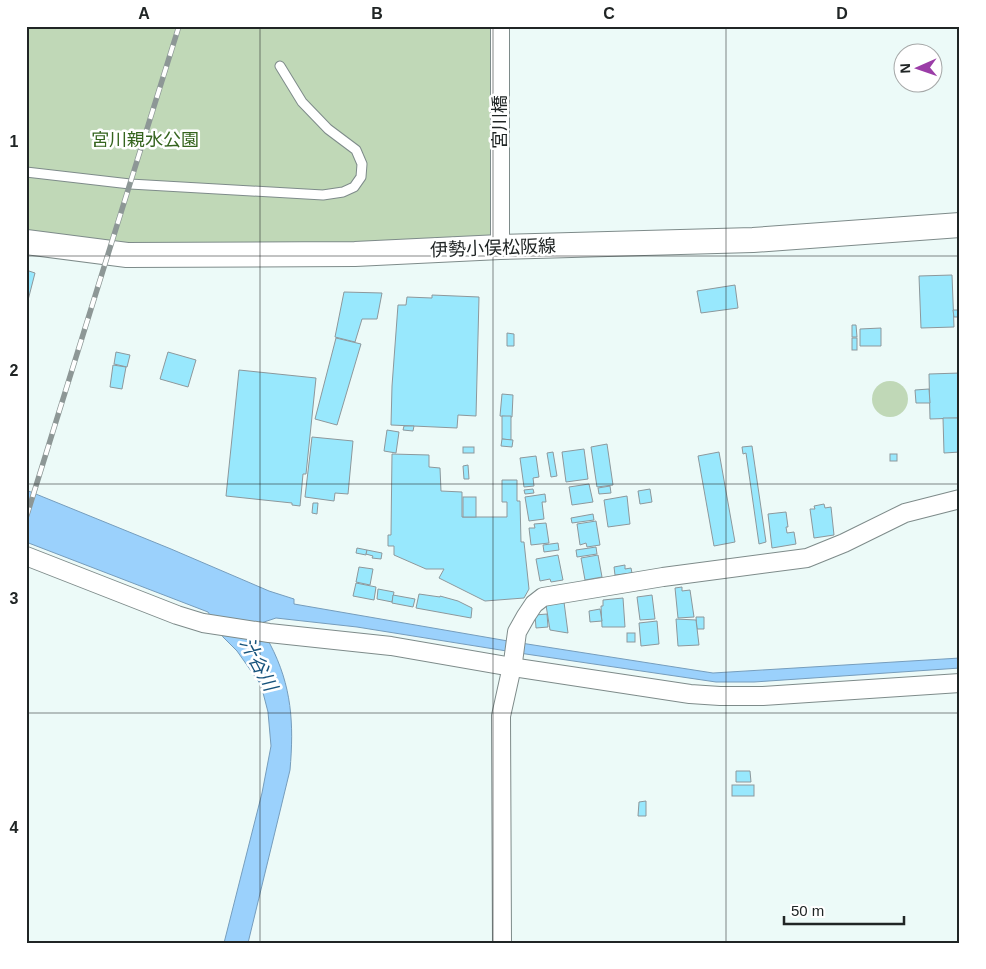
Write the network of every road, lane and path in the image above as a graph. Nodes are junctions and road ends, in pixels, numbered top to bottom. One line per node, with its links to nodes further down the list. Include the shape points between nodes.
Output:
1 (500, 26): 6 (street, 宮川橋)
2 (280, 66): 3 (lane, via 302,102 328,129 356,150 362,164 361,177 354,187 324,195 130,184)
3 (26, 172)
4 (960, 225): 6 (main road, 伊勢小俣松阪線, via 753,240)
5 (26, 242): 6 (main road, 伊勢小俣松阪線, via 127,255 355,254)
6 (500, 247)
7 (960, 499): 9 (street, via 905,513 806,558 543,597 534,604 517,632)
8 (26, 556): 9 (street, via 203,623)
9 (513, 665): 10 (street, via 720,696); 11 (street, via 501,716)
10 (960, 683)
11 (502, 943)

